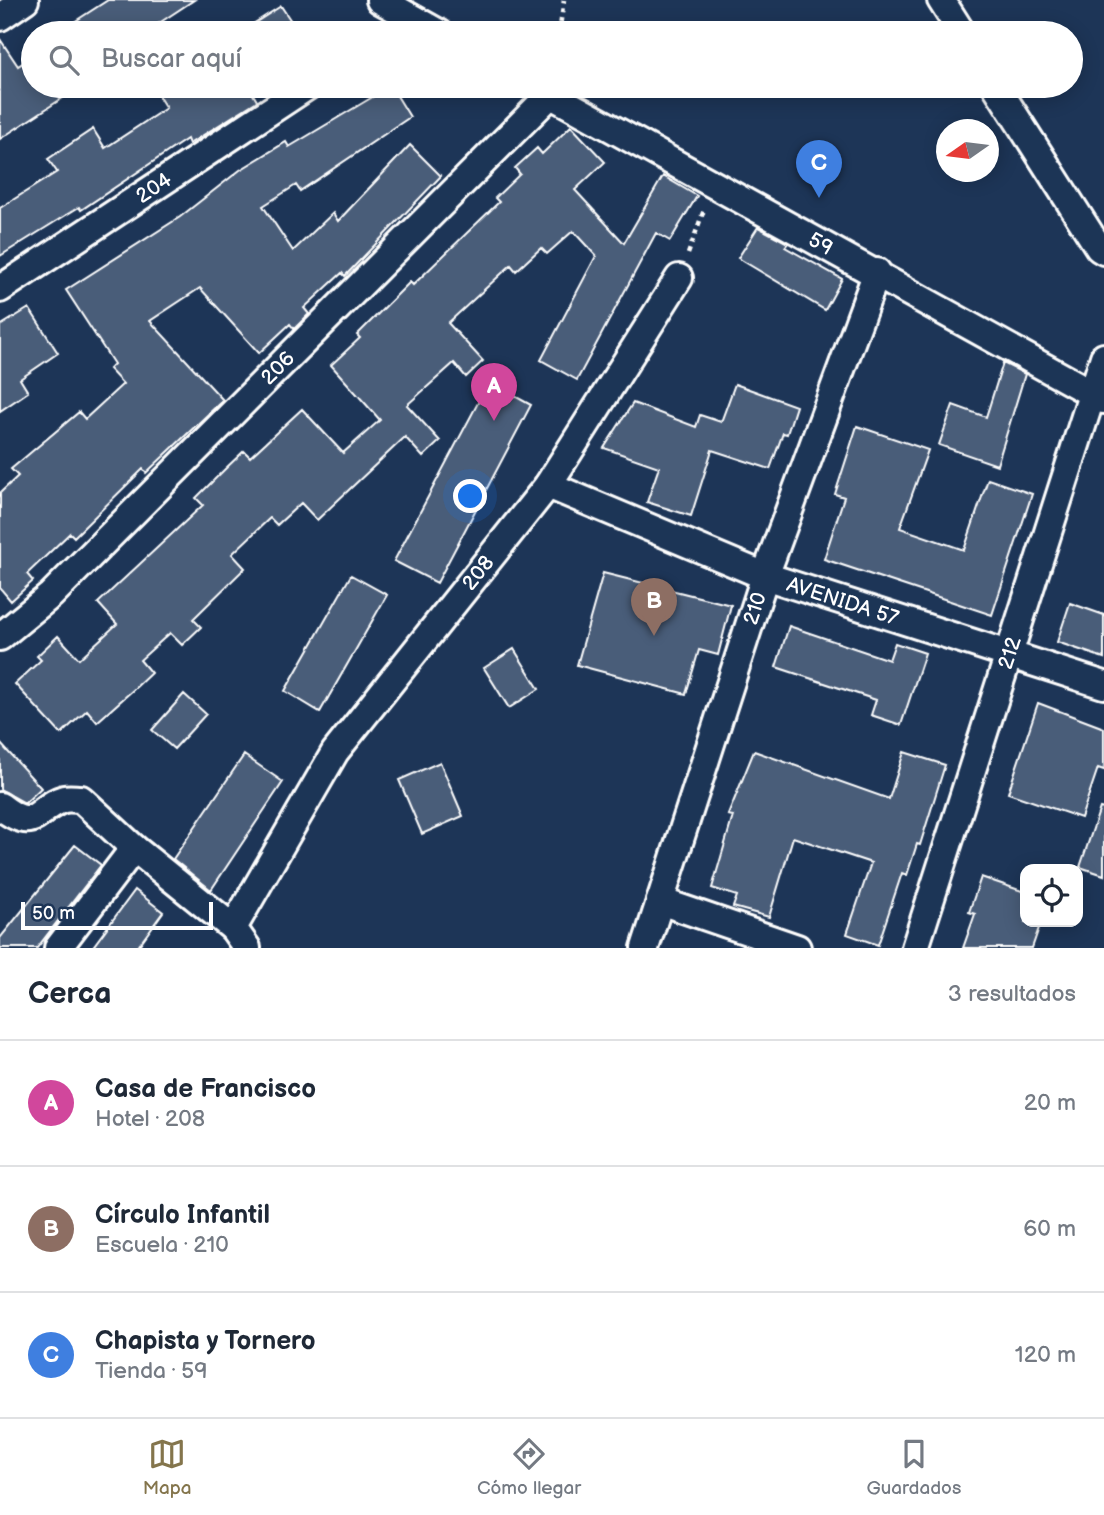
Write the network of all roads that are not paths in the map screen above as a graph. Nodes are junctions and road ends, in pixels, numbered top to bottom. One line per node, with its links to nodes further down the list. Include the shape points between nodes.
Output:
1 (25, 0): 4 (street)
2 (380, 0): 5 (street)
3 (941, 0): 8 (street)
4 (0, 17)
5 (411, 18): 6 (street); 7 (street)
6 (406, 21)
7 (417, 21)
8 (954, 21)
9 (290, 98): 16 (street, 204)
10 (535, 98): 21 (street, 206, via 51,595)
11 (557, 98): 14 (street, 59)
12 (1004, 98): 13 (street)
13 (1104, 251)
14 (877, 272): 18 (street, 59); 20 (street, 210)
15 (679, 278): 19 (street, 208)
16 (0, 289)
17 (1104, 357): 18 (street, 212)
18 (1098, 398): 22 (street, 212)
19 (548, 485): 20 (street, AVENIDA 57); 27 (street, 208, via 335,752)
20 (765, 576): 22 (street, AVENIDA 57); 26 (street, 210)
21 (0, 637)
22 (1007, 653): 23 (street, AVENIDA 57); 31 (street, 212)
23 (1104, 685)
24 (0, 806): 25 (street, via 23,819 35,819 64,799 81,799)
25 (134, 848): 27 (street); 28 (street)
26 (660, 901): 29 (street, 210); 30 (street)
27 (240, 938)
28 (58, 948)
29 (645, 948)
30 (797, 948)
31 (915, 948)

